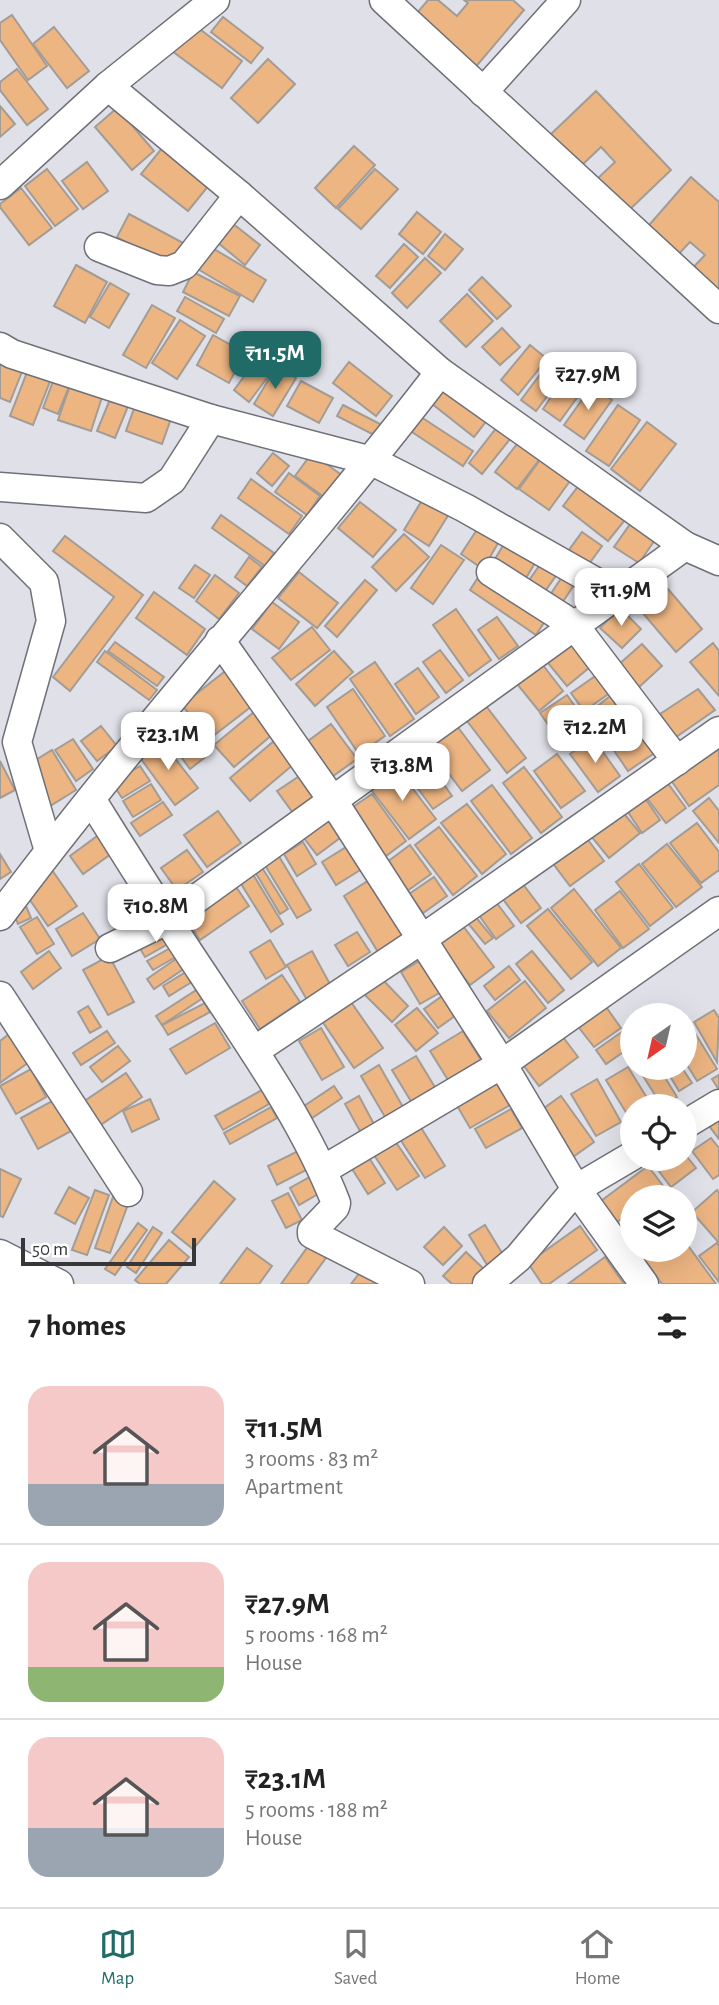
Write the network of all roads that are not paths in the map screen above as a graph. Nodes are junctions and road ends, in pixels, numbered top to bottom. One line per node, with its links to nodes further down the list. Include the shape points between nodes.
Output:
1 (215, 0): 4 (street)
2 (384, 0): 5 (street)
3 (566, 0): 5 (street)
4 (108, 86): 6 (street); 7 (street)
5 (483, 92): 9 (street)
6 (0, 185)
7 (239, 195): 8 (street, via 184,265 169,271); 11 (street)
8 (99, 247)
9 (719, 309)
10 (0, 347): 12 (street)
11 (440, 372): 13 (street); 16 (street)
12 (211, 419): 13 (street); 14 (street, via 172,480 146,498)
13 (372, 461): 19 (street); 21 (street)
14 (0, 487)
15 (0, 538): 26 (street, via 44,582 51,621 17,742)
16 (685, 546): 17 (street); 19 (street)
17 (719, 560)
18 (491, 572): 20 (street)
19 (617, 594): 20 (street)
20 (574, 625): 23 (street); 25 (street)
21 (220, 640): 24 (street); 25 (street)
22 (719, 731): 23 (street)
23 (677, 761): 30 (street)
24 (91, 799): 26 (street); 29 (street)
25 (332, 802): 29 (street); 30 (street)
26 (48, 851): 28 (street)
27 (719, 911): 34 (street)
28 (0, 916)
29 (167, 920): 31 (street); 33 (street)
30 (422, 939): 33 (street); 34 (street)
31 (110, 948)
32 (0, 996): 40 (street)
33 (254, 1051): 38 (street)
34 (502, 1063): 38 (street); 39 (street)
35 (719, 1104): 36 (street)
36 (697, 1117)
37 (620, 1163): 39 (street)
38 (323, 1170): 45 (street, via 336,1203 312,1234)
39 (576, 1189): 46 (street, via 518,1258); 47 (street)
40 (128, 1192)
41 (0, 1254): 44 (street)
42 (0, 1278): 43 (street)
43 (14, 1284)
44 (59, 1284)
45 (410, 1284)
46 (487, 1284)
47 (644, 1284)

